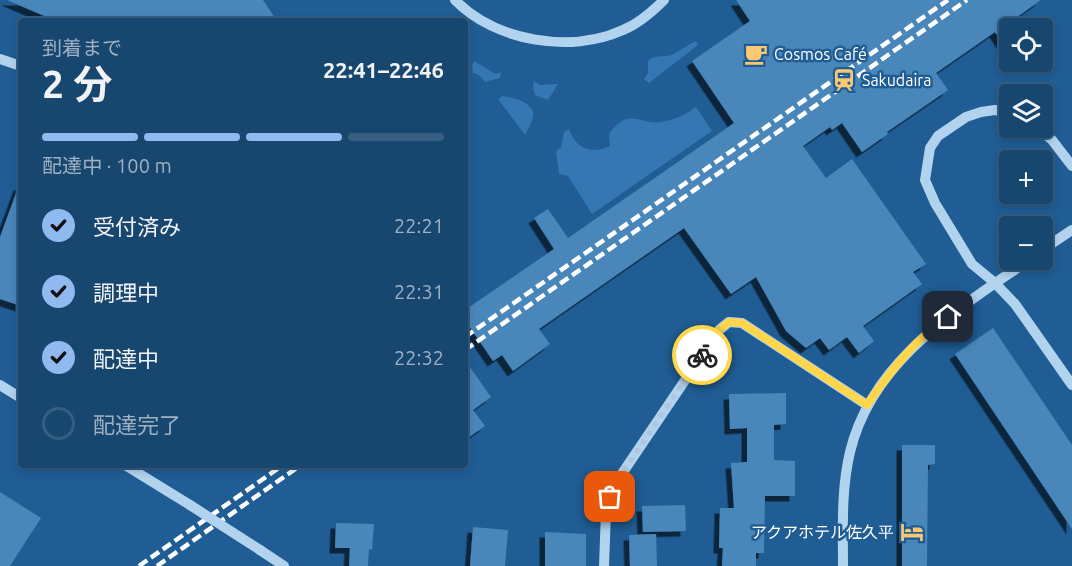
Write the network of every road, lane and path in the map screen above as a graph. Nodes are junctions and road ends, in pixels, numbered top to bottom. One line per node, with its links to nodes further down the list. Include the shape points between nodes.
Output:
1 (454, 0): 2 (street, via 499,30 562,42 585,41 624,30)
2 (664, 0)
3 (0, 59): 4 (street)
4 (18, 65)
5 (999, 111): 11 (street, via 966,117 938,136 930,148 925,171 928,191 972,264)
6 (1050, 138): 7 (street)
7 (1072, 166)
8 (1072, 230): 9 (street)
9 (1053, 243)
10 (1014, 270): 11 (street)
11 (995, 283): 13 (street, via 1015,304); 15 (street, via 934,326 887,376)
12 (0, 385): 14 (street)
13 (1072, 386)
14 (18, 396)
15 (867, 405): 18 (street, via 742,323 729,322 719,330 617,481 606,512); 19 (street, via 850,451 843,500)
16 (130, 468): 17 (street, bridge)
17 (284, 566)
18 (604, 566)
19 (843, 566)

